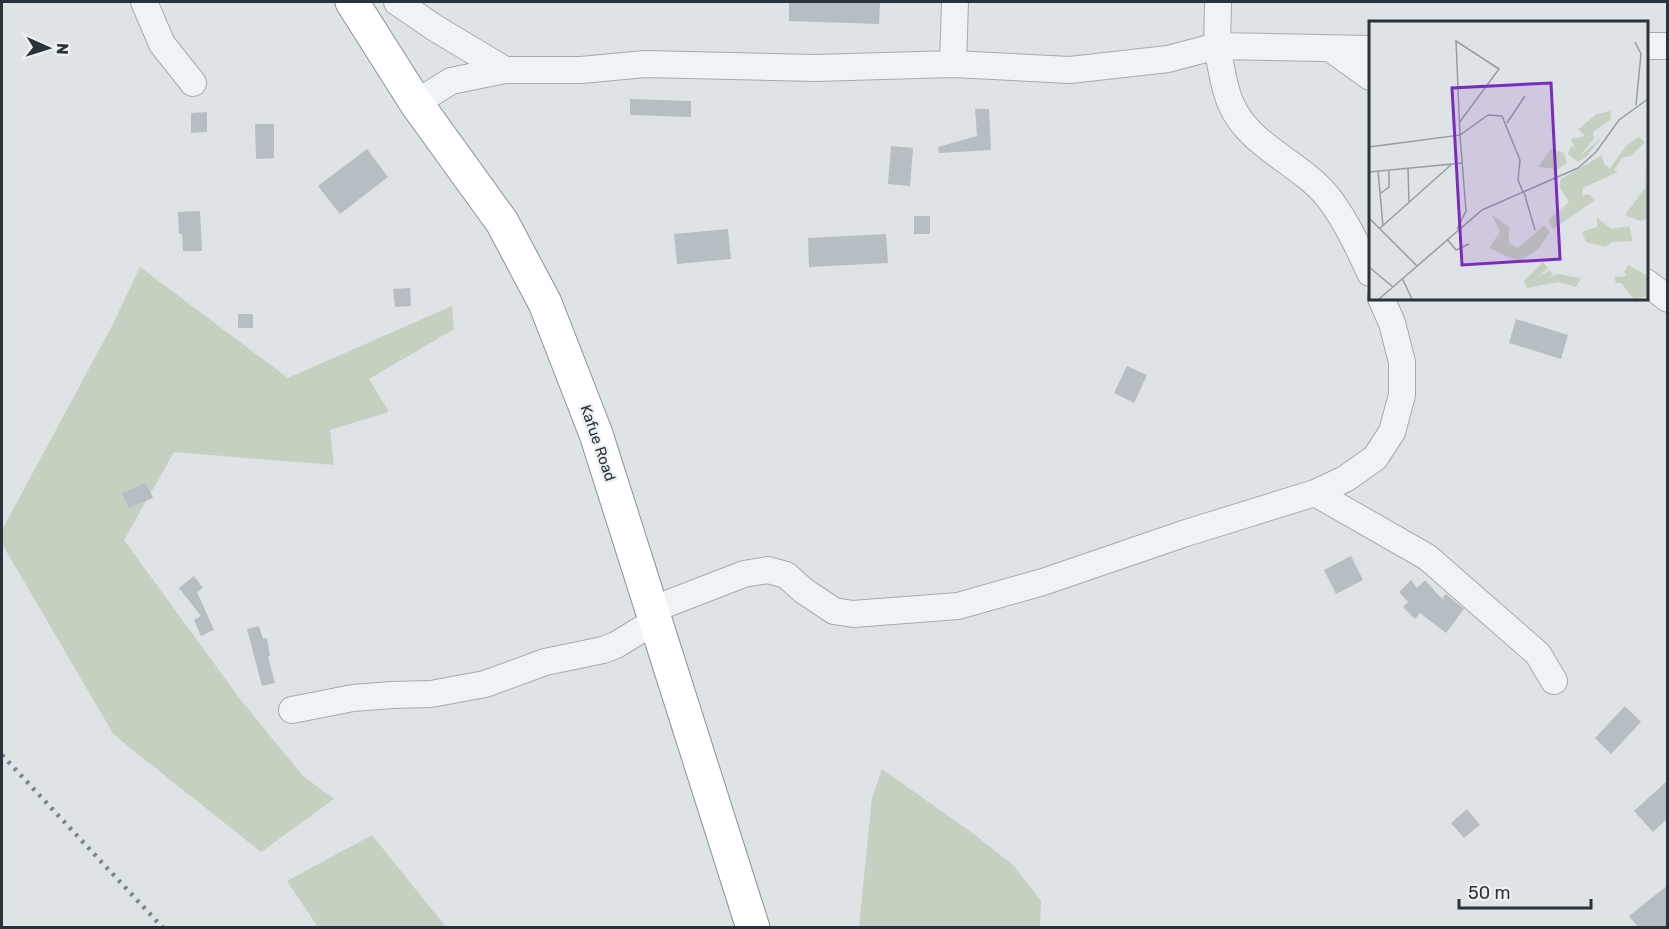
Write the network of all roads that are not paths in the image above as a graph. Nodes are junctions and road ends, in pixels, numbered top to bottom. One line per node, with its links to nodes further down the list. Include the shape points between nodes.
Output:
1 (144, 2): 14 (street, via 162,44)
2 (352, 2): 15 (highway, Kafue Road)
3 (397, 2): 12 (street)
4 (955, 2): 11 (street)
5 (1218, 2): 6 (street)
6 (1217, 46): 9 (street); 11 (street, via 1168,59 1070,70); 16 (street, via 1224,88 1243,123 1328,197)
7 (1648, 46): 8 (street)
8 (1668, 46)
9 (1331, 49): 10 (street); 13 (street)
10 (1369, 49)
11 (953, 64): 12 (street, via 815,68 645,64 581,70)
12 (504, 70): 15 (street, via 451,81)
13 (1369, 77)
14 (193, 83)
15 (416, 103): 21 (highway, Kafue Road, via 502,222 545,303 596,434)
16 (1369, 269)
17 (1648, 283): 18 (street)
18 (1668, 299)
19 (1383, 300): 20 (street, via 1402,362 1402,395 1392,432 1375,458 1345,479)
20 (1315, 493): 21 (street, via 958,606 853,614 834,611 786,575 768,570 744,574); 22 (street, via 1427,557 1538,654)
21 (653, 616): 23 (street, via 616,645 592,654 546,662 485,684 431,694 353,698); 24 (highway, Kafue Road)
22 (1554, 681)
23 (292, 710)
24 (753, 927)

